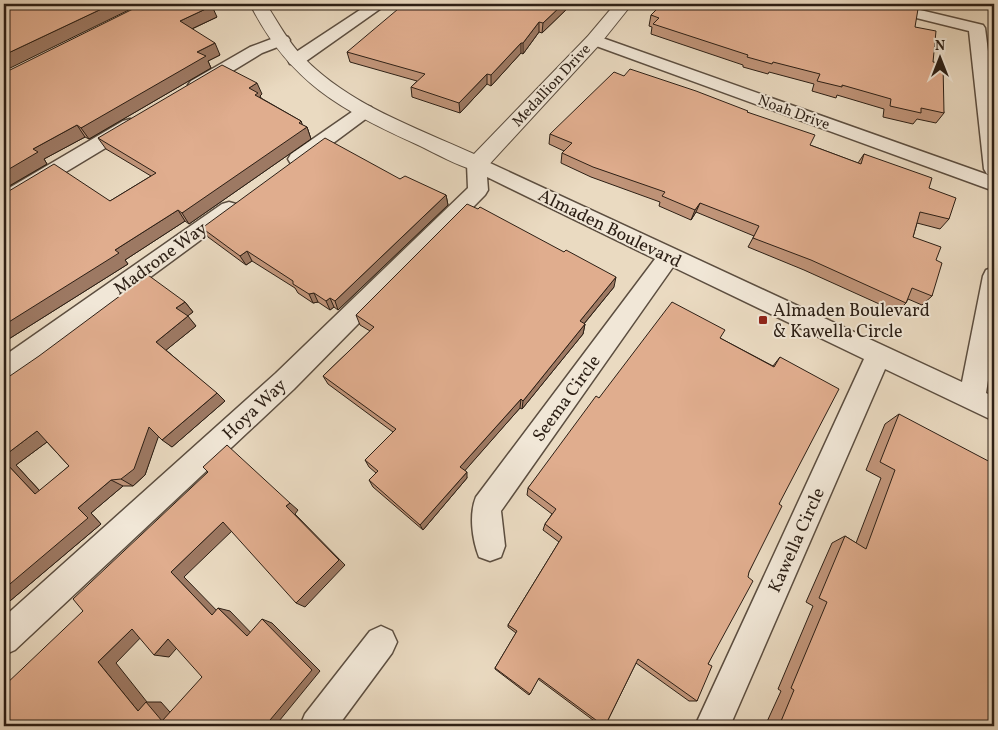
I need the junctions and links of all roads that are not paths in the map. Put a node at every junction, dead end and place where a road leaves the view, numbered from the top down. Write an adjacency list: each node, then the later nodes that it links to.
1 (258, 4): 5 (street, Almaden Boulevard)
2 (379, 4): 7 (street)
3 (624, 4): 6 (street, Medallion Drive)
4 (877, 4): 13 (street)
5 (282, 40): 7 (street, Almaden Boulevard); 8 (street)
6 (594, 40): 11 (street, Medallion Drive); 14 (street, Noah Drive)
7 (296, 60): 9 (street, Almaden Boulevard)
8 (182, 94)
9 (365, 111): 11 (street, Almaden Boulevard); 12 (street)
10 (141, 118): 16 (street)
11 (477, 164): 17 (street, Almaden Boulevard); 24 (street, Hoya Way)
12 (286, 168)
13 (994, 169)
14 (994, 184)
15 (246, 196): 20 (street, Madrone Way)
16 (4, 200)
17 (669, 256): 19 (street, Almaden Boulevard); 23 (street, Seema Circle)
18 (994, 276): 21 (street)
19 (879, 354): 21 (street, Almaden Boulevard); 27 (street, Kawella Circle)
20 (4, 370)
21 (972, 398): 22 (street, Almaden Boulevard)
22 (994, 408)
23 (490, 546)
24 (4, 639)
25 (381, 642): 26 (street)
26 (317, 726)
27 (712, 726)

